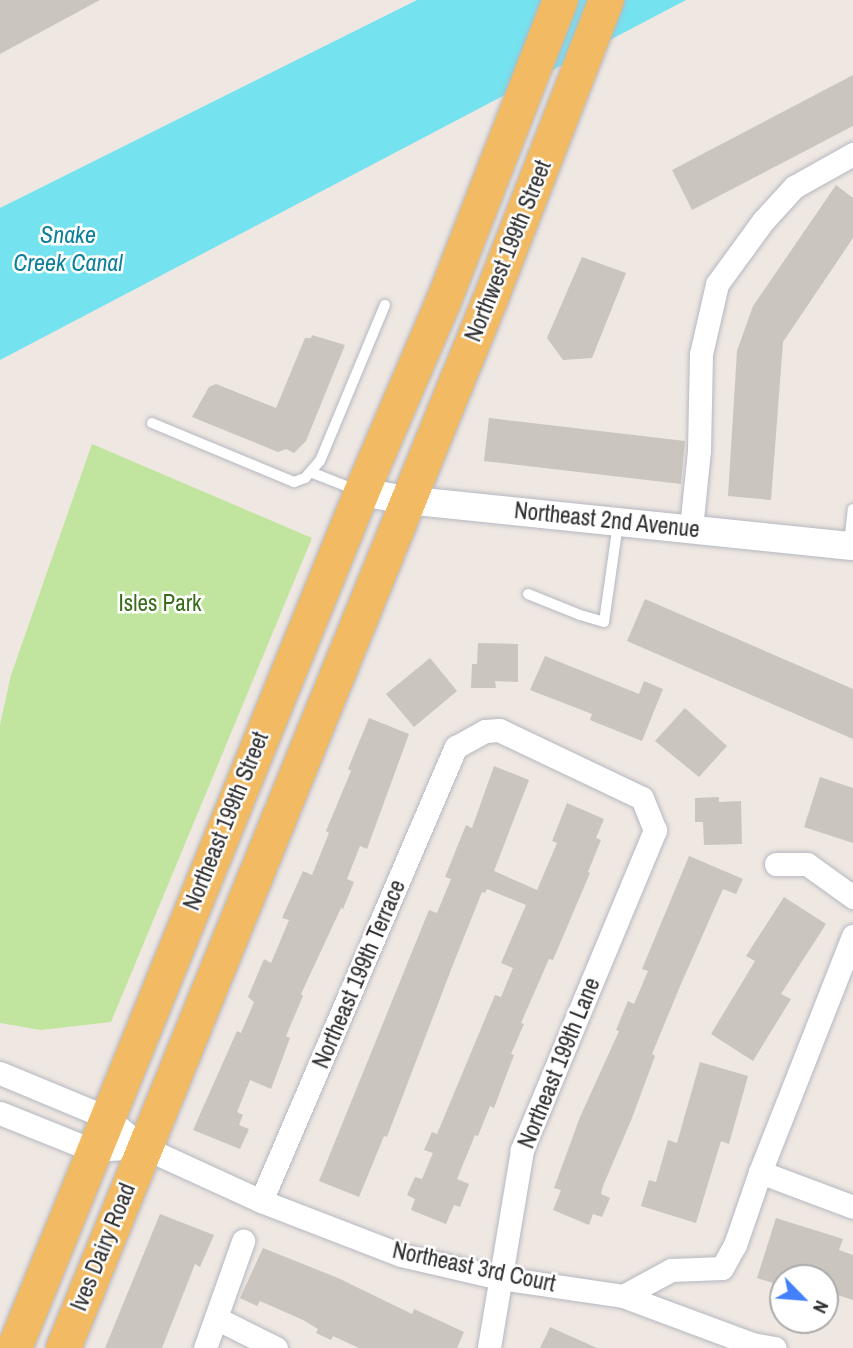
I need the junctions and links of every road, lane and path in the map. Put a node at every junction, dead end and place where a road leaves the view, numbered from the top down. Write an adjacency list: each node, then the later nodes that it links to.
1 (559, 0): 7 (main road, Northwest 199th Street)
2 (606, 0): 8 (main road, Northwest 199th Street)
3 (853, 154): 11 (street)
4 (385, 304): 6 (lane)
5 (152, 423): 6 (lane)
6 (313, 473): 7 (lane)
7 (361, 492): 8 (street, Northeast 2nd Avenue); 20 (main road, Northeast 199th Street)
8 (407, 500): 10 (street, Northeast 2nd Avenue); 21 (main road, Northeast 199th Street)
9 (853, 509): 12 (lane)
10 (618, 521): 11 (street, Northeast 2nd Avenue); 13 (lane)
11 (691, 528): 12 (street, Northeast 2nd Avenue)
12 (851, 545)
13 (528, 594)
14 (456, 747): 24 (street, Northeast 199th Terrace); 27 (street, Northeast 199th Lane)
15 (776, 864): 16 (street)
16 (853, 897)
17 (853, 936): 23 (street)
18 (0, 1073): 20 (street)
19 (0, 1112): 22 (street)
20 (106, 1117): 21 (street); 22 (main road, Northeast 199th Street)
21 (143, 1147): 22 (street); 24 (street, Northeast 3rd Court); 32 (main road, Ives Dairy Road)
22 (92, 1150): 31 (main road, Ives Dairy Road)
23 (760, 1172): 25 (street); 28 (street)
24 (261, 1201): 27 (street, Northeast 3rd Court)
25 (853, 1207)
26 (243, 1241): 29 (street)
27 (507, 1279): 28 (street, Northeast 3rd Court); 35 (street, Northeast 199th Lane); 36 (street, Northeast 199th Lane)
28 (623, 1296): 30 (street, Northeast 3rd Court)
29 (216, 1318): 33 (street); 34 (street)
30 (751, 1346): 37 (street, Northeast 3rd Court)
31 (14, 1348)
32 (63, 1348)
33 (205, 1348)
34 (276, 1348)
35 (489, 1348)
36 (501, 1348)
37 (775, 1348)

